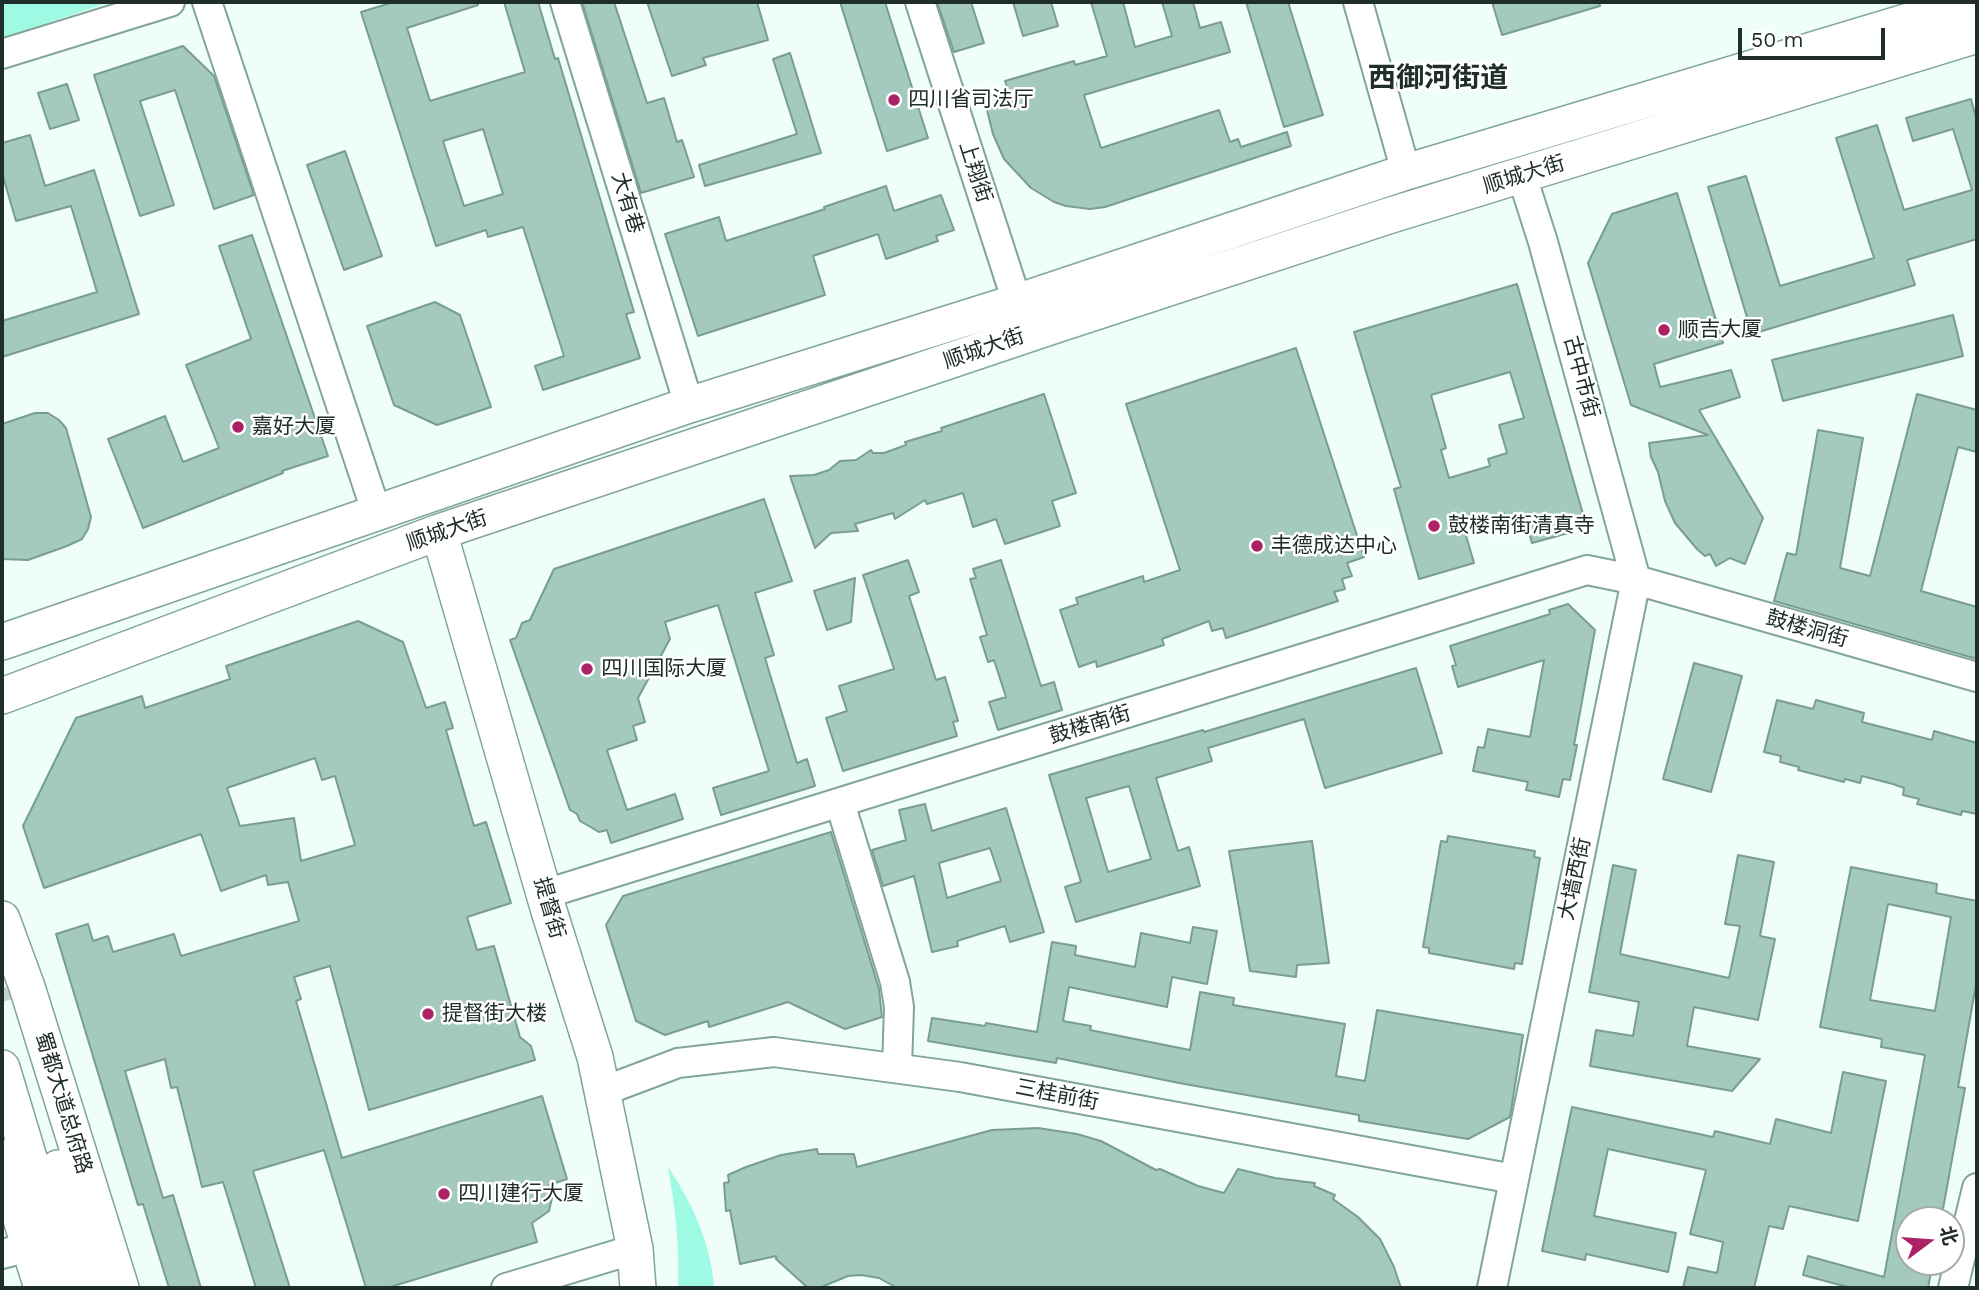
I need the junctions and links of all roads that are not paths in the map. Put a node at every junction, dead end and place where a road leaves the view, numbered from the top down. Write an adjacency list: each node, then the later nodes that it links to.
1 (170, 2): 8 (street)
2 (207, 2): 13 (street)
3 (565, 2): 12 (street, 大有巷)
4 (920, 2): 11 (street, 上翔街)
5 (1358, 2): 9 (street)
6 (1972, 2): 9 (main road, 顺城大街)
7 (1977, 36): 10 (main road, 顺城大街)
8 (2, 54)
9 (1406, 172): 11 (main road, 顺城大街)
10 (1522, 176): 14 (main road, 顺城大街); 15 (street, 古中市街)
11 (1017, 302): 12 (main road, 顺城大街)
12 (689, 405): 13 (main road, 顺城大街)
13 (376, 511): 16 (main road, 顺城大街)
14 (439, 532): 18 (main road, 顺城大街); 20 (main road, 提督街)
15 (1636, 580): 17 (street, 鼓楼洞街); 19 (street, 鼓楼南街); 27 (street, 大墙西街)
16 (2, 642)
17 (1977, 677)
18 (2, 696)
19 (840, 803): 20 (street, 鼓楼南街); 24 (street)
20 (545, 894): 25 (main road, 提督街)
21 (2, 919): 22 (main road, 蜀都大道总府路)
22 (11, 984): 33 (main road, 蜀都大道总府路); 34 (main road, 蜀都大道总府路)
23 (2, 1068): 32 (main road)
24 (897, 1068): 25 (street, 三桂前街); 27 (street, 三桂前街)
25 (601, 1092): 29 (main road, 提督街)
26 (2, 1157): 30 (main road)
27 (1514, 1179): 37 (street, 大墙西街)
28 (1977, 1188): 38 (street)
29 (635, 1249): 35 (street); 36 (main road, 提督街)
30 (15, 1251): 31 (main road)
31 (43, 1288)
32 (68, 1288)
33 (95, 1288)
34 (121, 1288)
35 (506, 1288)
36 (638, 1288)
37 (1492, 1288)
38 (1953, 1288)

